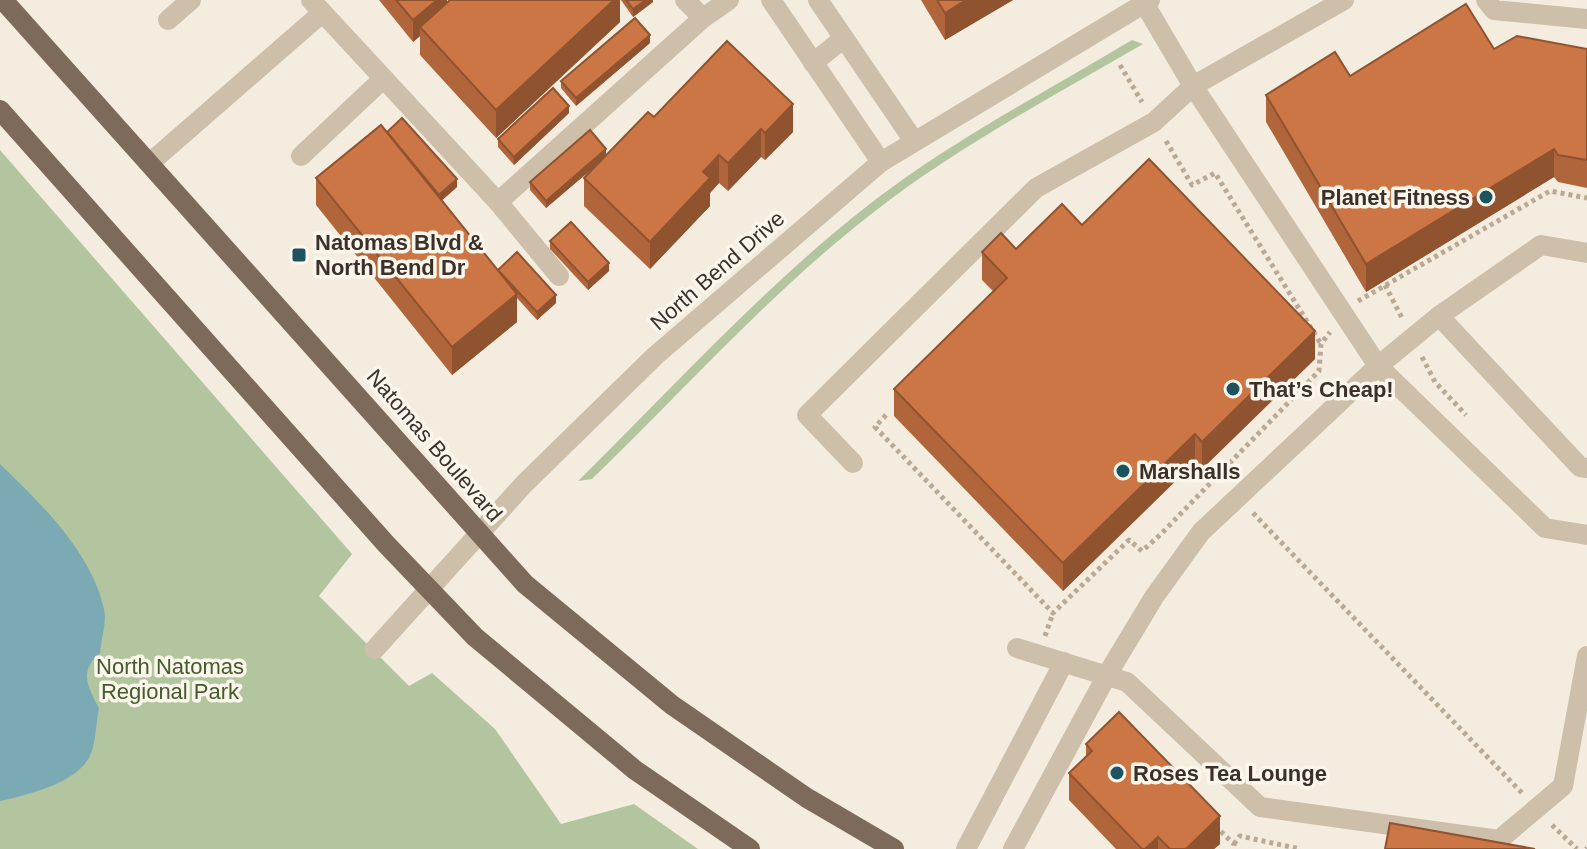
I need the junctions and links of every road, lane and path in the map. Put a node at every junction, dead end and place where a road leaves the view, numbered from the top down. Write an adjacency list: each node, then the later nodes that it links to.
1 (3, 0): 23 (main road, Natomas Boulevard)
2 (191, 0): 13 (street)
3 (685, 0): 11 (street)
4 (729, 0): 11 (street)
5 (771, 0): 15 (street)
6 (818, 0): 14 (street)
7 (1344, 0): 18 (street)
8 (1486, 0): 12 (street)
9 (1147, 2): 18 (street); 21 (street, North Bend Drive)
10 (317, 6): 17 (street); 23 (street)
11 (703, 18): 26 (street)
12 (1587, 19)
13 (168, 20)
14 (844, 38): 15 (street); 21 (street)
15 (813, 63): 24 (street)
16 (1120, 65): 20 (path)
17 (383, 79): 22 (street); 26 (street)
18 (1193, 86): 20 (street); 30 (street)
19 (0, 110): 44 (main road)
20 (1154, 122): 33 (path); 38 (street)
21 (914, 141): 24 (street, North Bend Drive)
22 (301, 156)
23 (151, 162): 42 (main road, Natomas Boulevard)
24 (881, 162): 42 (street, North Bend Drive)
25 (1587, 198): 29 (path)
26 (498, 202): 28 (street)
27 (1587, 253): 31 (street)
28 (559, 276)
29 (1385, 285): 30 (path); 32 (path)
30 (1346, 314): 33 (path); 34 (street)
31 (1439, 316): 32 (street); 39 (street)
32 (1412, 338): 34 (street); 36 (path)
33 (1321, 344): 37 (path)
34 (1378, 366): 40 (street); 43 (street)
35 (886, 415): 45 (path)
36 (1467, 416)
37 (1246, 447): 40 (path); 45 (path)
38 (853, 463)
39 (1587, 468)
40 (1267, 470): 51 (street)
41 (1245, 504): 52 (path)
42 (480, 533): 44 (street, North Bend Drive); 56 (main road, Natomas Boulevard)
43 (1587, 535)
44 (430, 590): 47 (street, North Bend Drive); 55 (main road)
45 (1053, 613): 48 (path)
46 (1017, 648): 48 (street)
47 (375, 649)
48 (1038, 654): 50 (street)
49 (1587, 656): 52 (street)
50 (1064, 662): 51 (street); 57 (street)
51 (1107, 675): 52 (street); 58 (street)
52 (1536, 809): 60 (path)
53 (1213, 823): 54 (path)
54 (1233, 846): 59 (path)
55 (750, 849)
56 (894, 849)
57 (966, 849)
58 (1013, 849)
59 (1300, 849)
60 (1577, 849)

